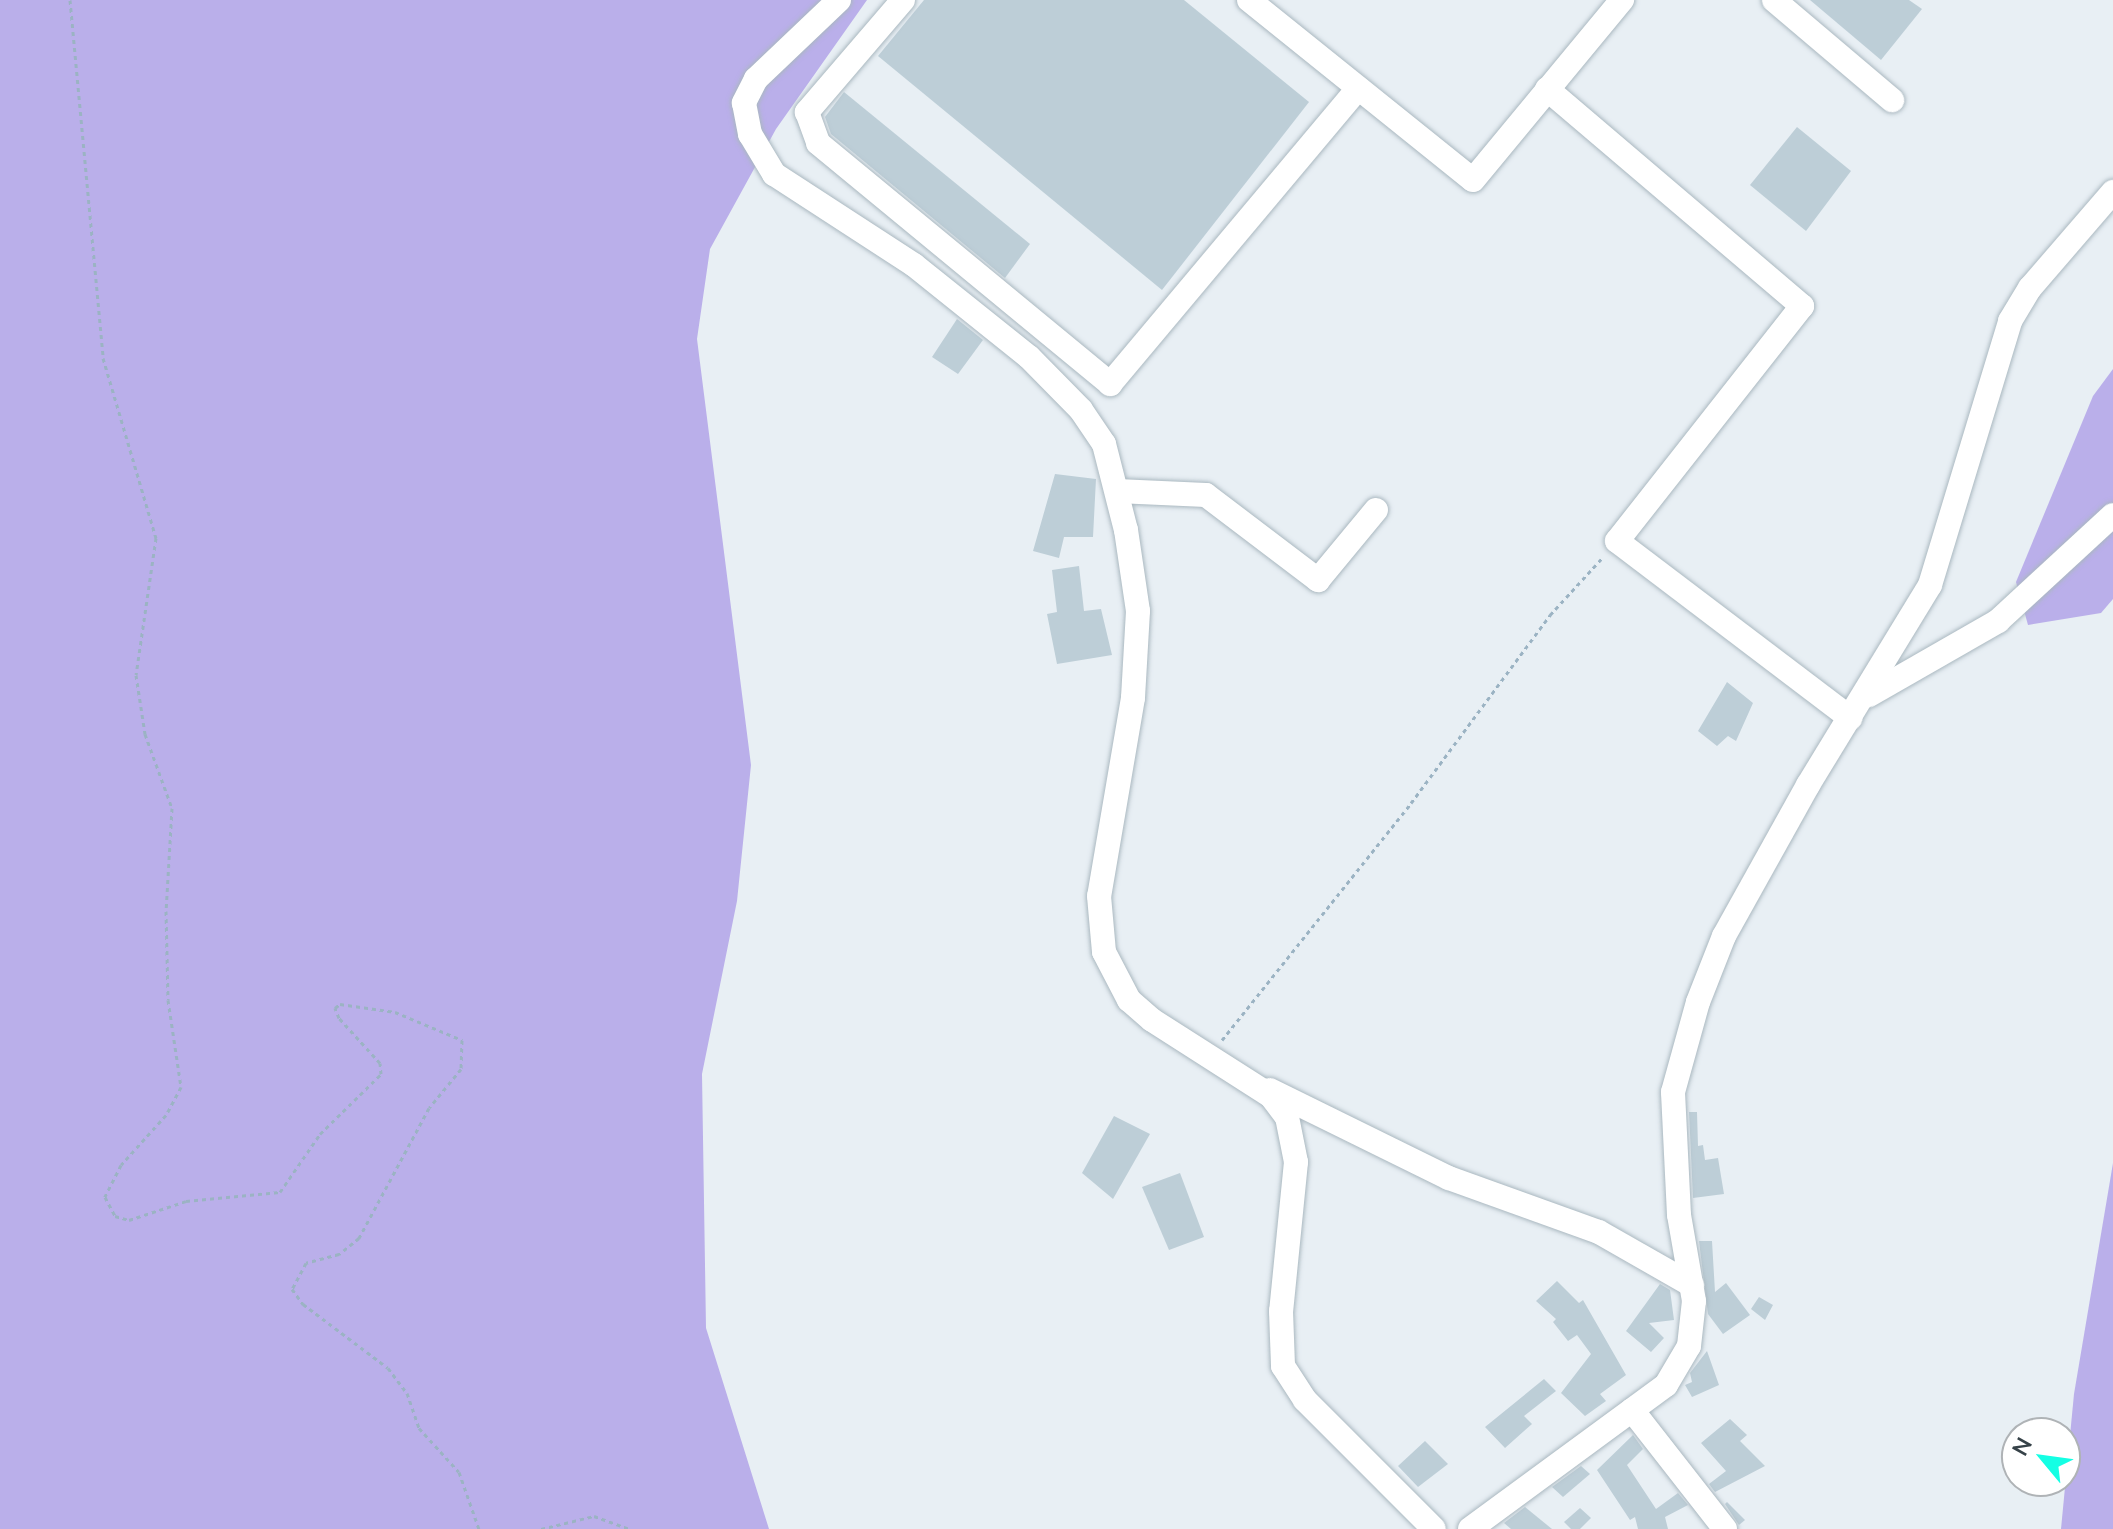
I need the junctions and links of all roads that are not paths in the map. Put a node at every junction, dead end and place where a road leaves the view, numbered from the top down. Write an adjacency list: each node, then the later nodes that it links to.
1 (839, 0): 10 (street)
2 (903, 0): 6 (street)
3 (1249, 0): 6 (street)
4 (1622, 0): 7 (street)
5 (1774, 0): 8 (street)
6 (1358, 88): 7 (street)
7 (1547, 89): 13 (street)
8 (1892, 100)
9 (2113, 192): 13 (street)
10 (1117, 491): 11 (street); 14 (street)
11 (1376, 510)
12 (2113, 515): 13 (street)
13 (1857, 709): 15 (street)
14 (1241, 1076): 15 (street); 17 (street)
15 (1692, 1285): 16 (street)
16 (1632, 1410): 18 (street); 19 (street)
17 (1434, 1529)
18 (1470, 1529)
19 (1725, 1529)

